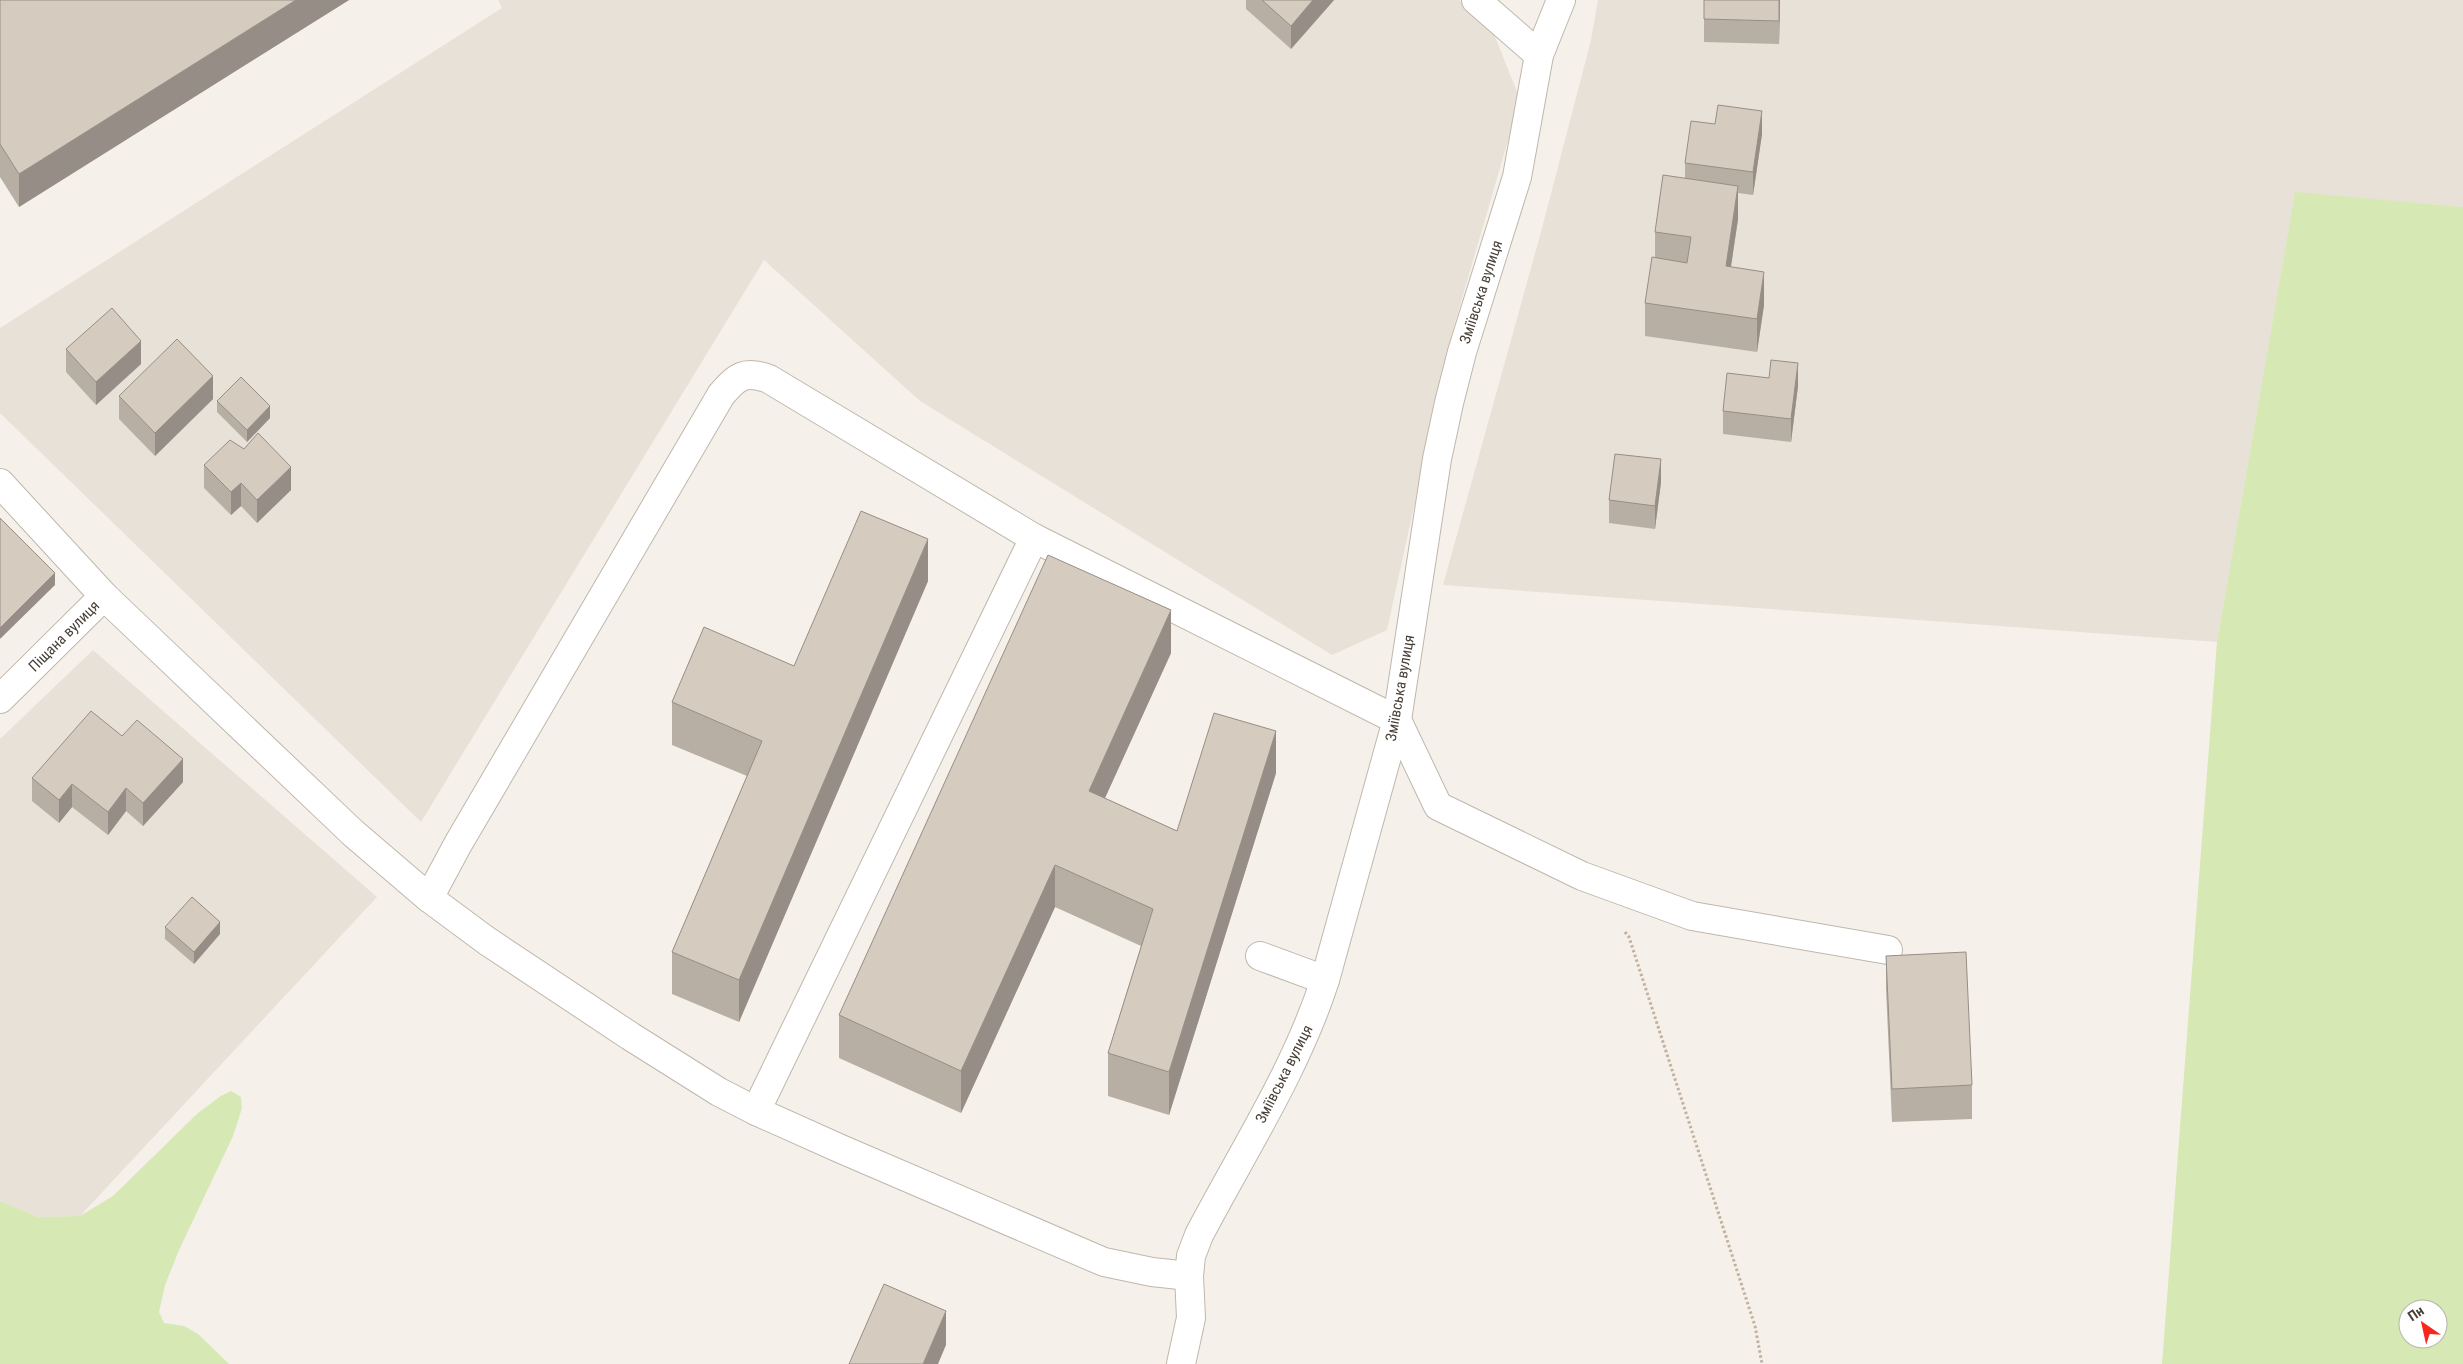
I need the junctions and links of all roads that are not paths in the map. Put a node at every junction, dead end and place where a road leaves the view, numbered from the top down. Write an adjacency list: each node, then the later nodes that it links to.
1 (1476, 0): 3 (street)
2 (1560, 0): 3 (street, Зміївська вулиця)
3 (1539, 55): 8 (street, Зміївська вулиця)
4 (0, 483): 6 (street, Піщана вулиця)
5 (1034, 538): 8 (street); 9 (street); 13 (street)
6 (104, 596): 7 (street, Піщана вулиця); 9 (street)
7 (3, 690)
8 (1397, 720): 10 (street); 12 (street, Зміївська вулиця)
9 (429, 898): 13 (street)
10 (1888, 950)
11 (1260, 956): 12 (street)
12 (1325, 980): 14 (street, Зміївська вулиця)
13 (756, 1111): 14 (street)
14 (1189, 1276): 15 (street, Зміївська вулиця)
15 (1183, 1359)

